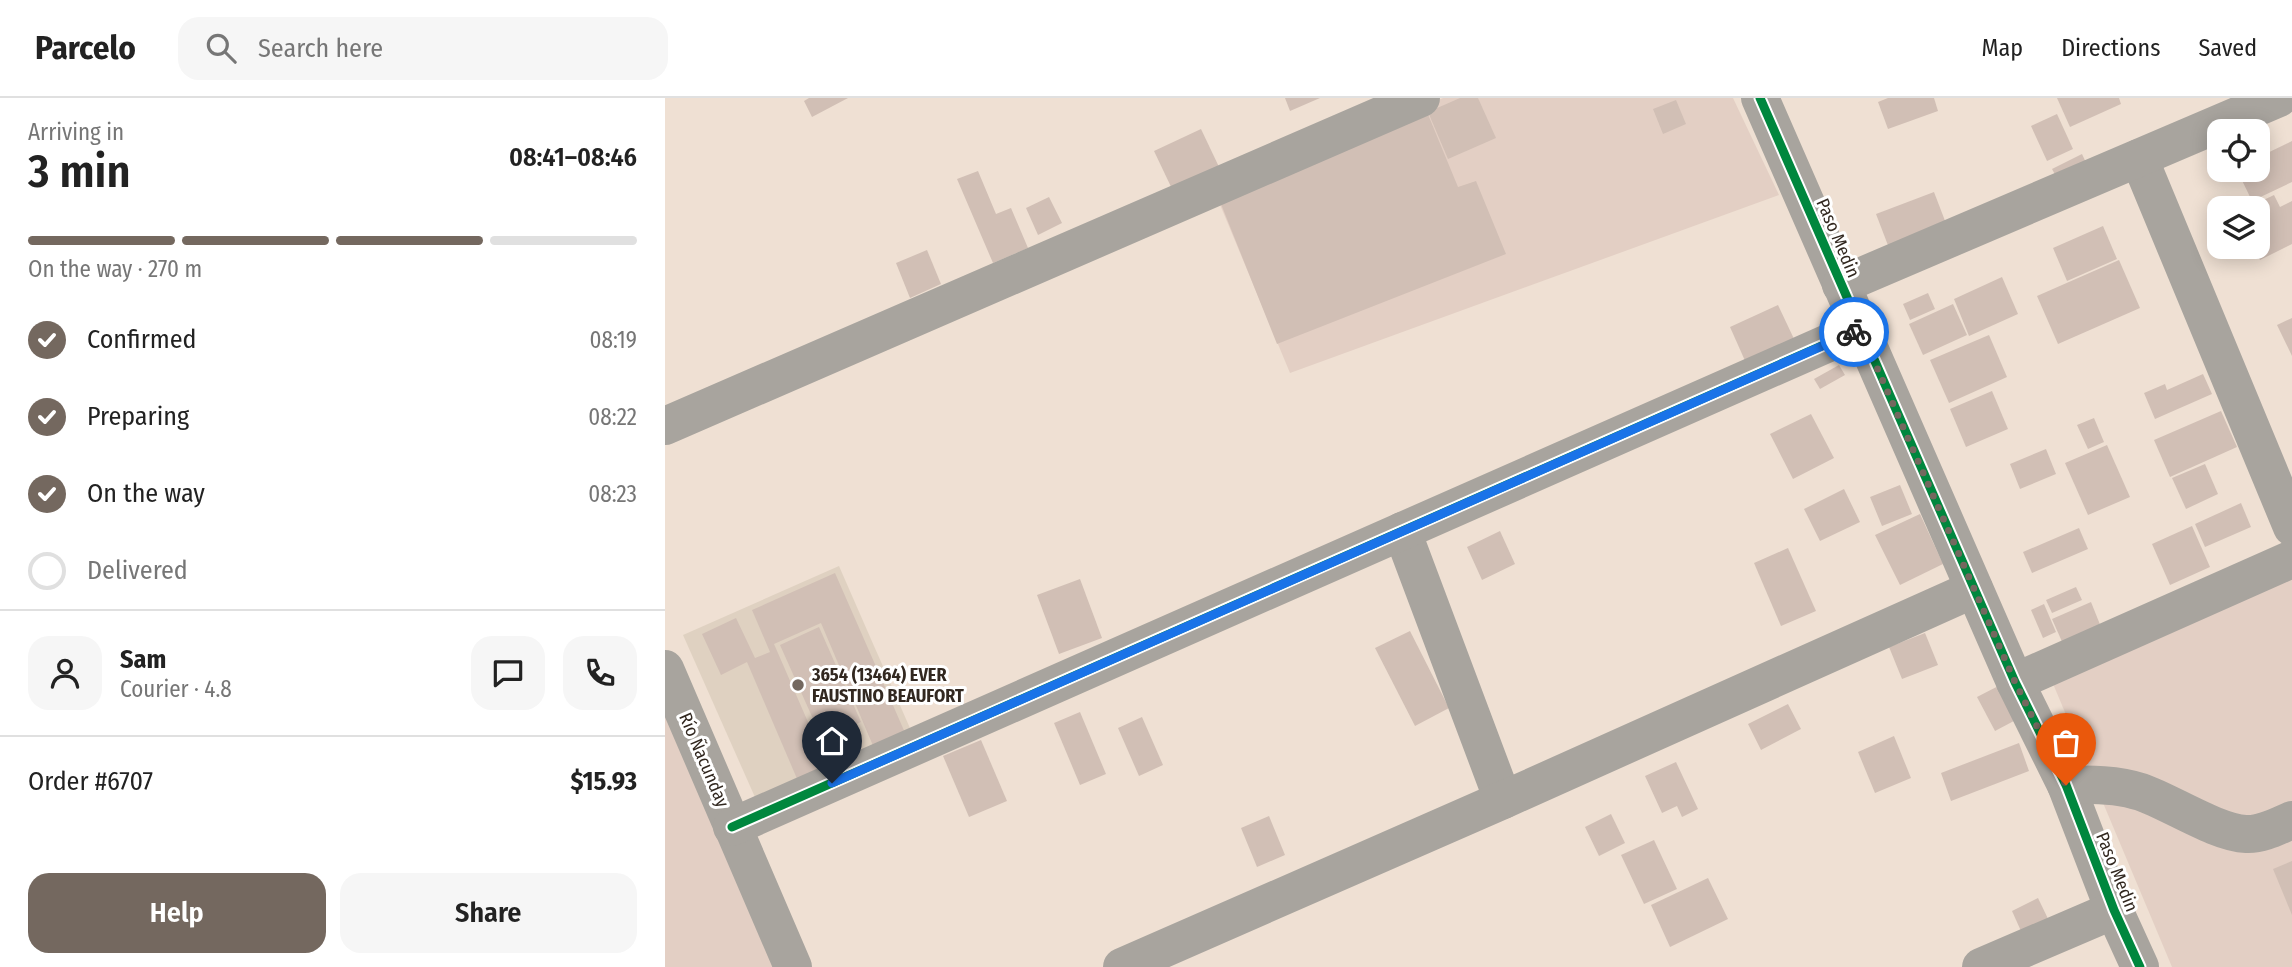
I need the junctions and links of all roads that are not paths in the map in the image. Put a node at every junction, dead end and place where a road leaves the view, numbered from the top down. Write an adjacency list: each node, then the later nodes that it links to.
1 (1421, 98): 7 (street)
2 (1761, 98): 5 (street, Paso Medin)
3 (2279, 98): 4 (street)
4 (2139, 158): 5 (street); 8 (street)
5 (1841, 285): 6 (street, Paso Medin)
6 (1860, 329): 9 (street); 11 (street, Paso Medin)
7 (665, 426)
8 (2292, 527)
9 (1402, 531): 15 (street); 17 (street)
10 (2292, 559): 13 (street)
11 (1974, 589): 13 (street, Paso Medin); 15 (street)
12 (665, 668): 17 (street, Río Ñacunday)
13 (2015, 682): 14 (street, Paso Medin)
14 (2066, 785): 16 (street); 18 (street, Paso Medin)
15 (1503, 800): 20 (street)
16 (2292, 820)
17 (732, 827): 19 (street, Río Ñacunday)
18 (2114, 910): 21 (street); 22 (street, Paso Medin)
19 (793, 967)
20 (1122, 967)
21 (1981, 967)
22 (2140, 967)

